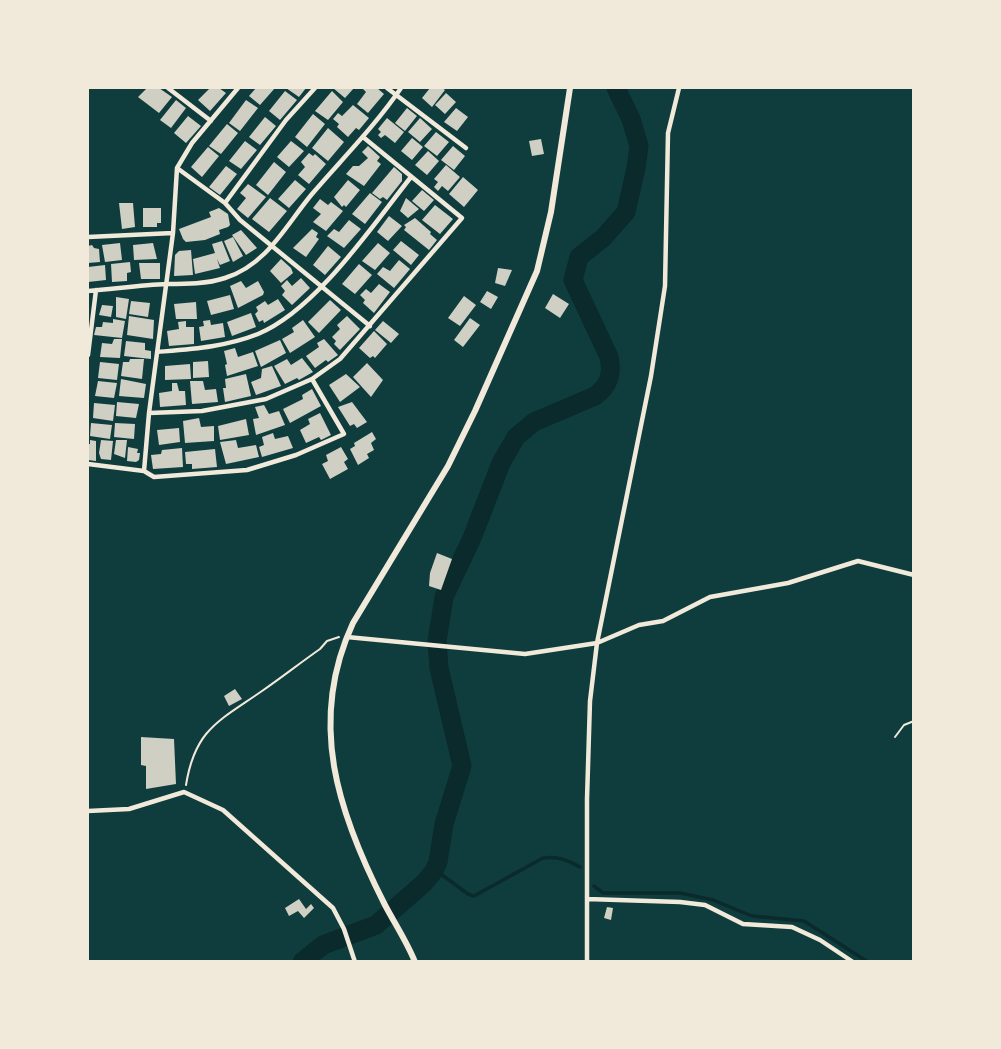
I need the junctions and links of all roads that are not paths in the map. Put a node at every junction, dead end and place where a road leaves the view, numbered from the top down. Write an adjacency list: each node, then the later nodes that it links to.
1 (168, 88): 9 (street)
2 (238, 88): 9 (street)
3 (315, 88): 14 (street)
4 (387, 88): 8 (street)
5 (401, 88): 8 (street)
6 (570, 88): 30 (main road)
7 (679, 88): 31 (street)
8 (396, 95): 10 (street); 11 (street)
9 (211, 121): 12 (street)
10 (363, 137): 13 (street); 17 (street)
11 (466, 148)
12 (177, 168): 14 (street); 15 (street)
13 (411, 177): 19 (street); 22 (street)
14 (225, 203): 17 (street)
15 (173, 233): 16 (street); 18 (street)
16 (88, 237)
17 (272, 246): 18 (street); 19 (street)
18 (167, 284): 20 (street); 23 (street)
19 (322, 287): 22 (street); 23 (street)
20 (96, 290): 21 (street); 24 (street)
21 (88, 291)
22 (370, 326): 25 (street)
23 (157, 352): 26 (street)
24 (88, 355)
25 (312, 379): 26 (street); 28 (street)
26 (149, 413): 28 (street)
27 (88, 464): 28 (street)
28 (144, 471)
29 (914, 575): 31 (street)
30 (347, 637): 31 (street); 35 (main road)
31 (597, 643): 33 (street)
32 (88, 811): 34 (street)
33 (587, 899): 36 (street); 37 (street)
34 (355, 961)
35 (415, 961)
36 (587, 961)
37 (853, 961)

